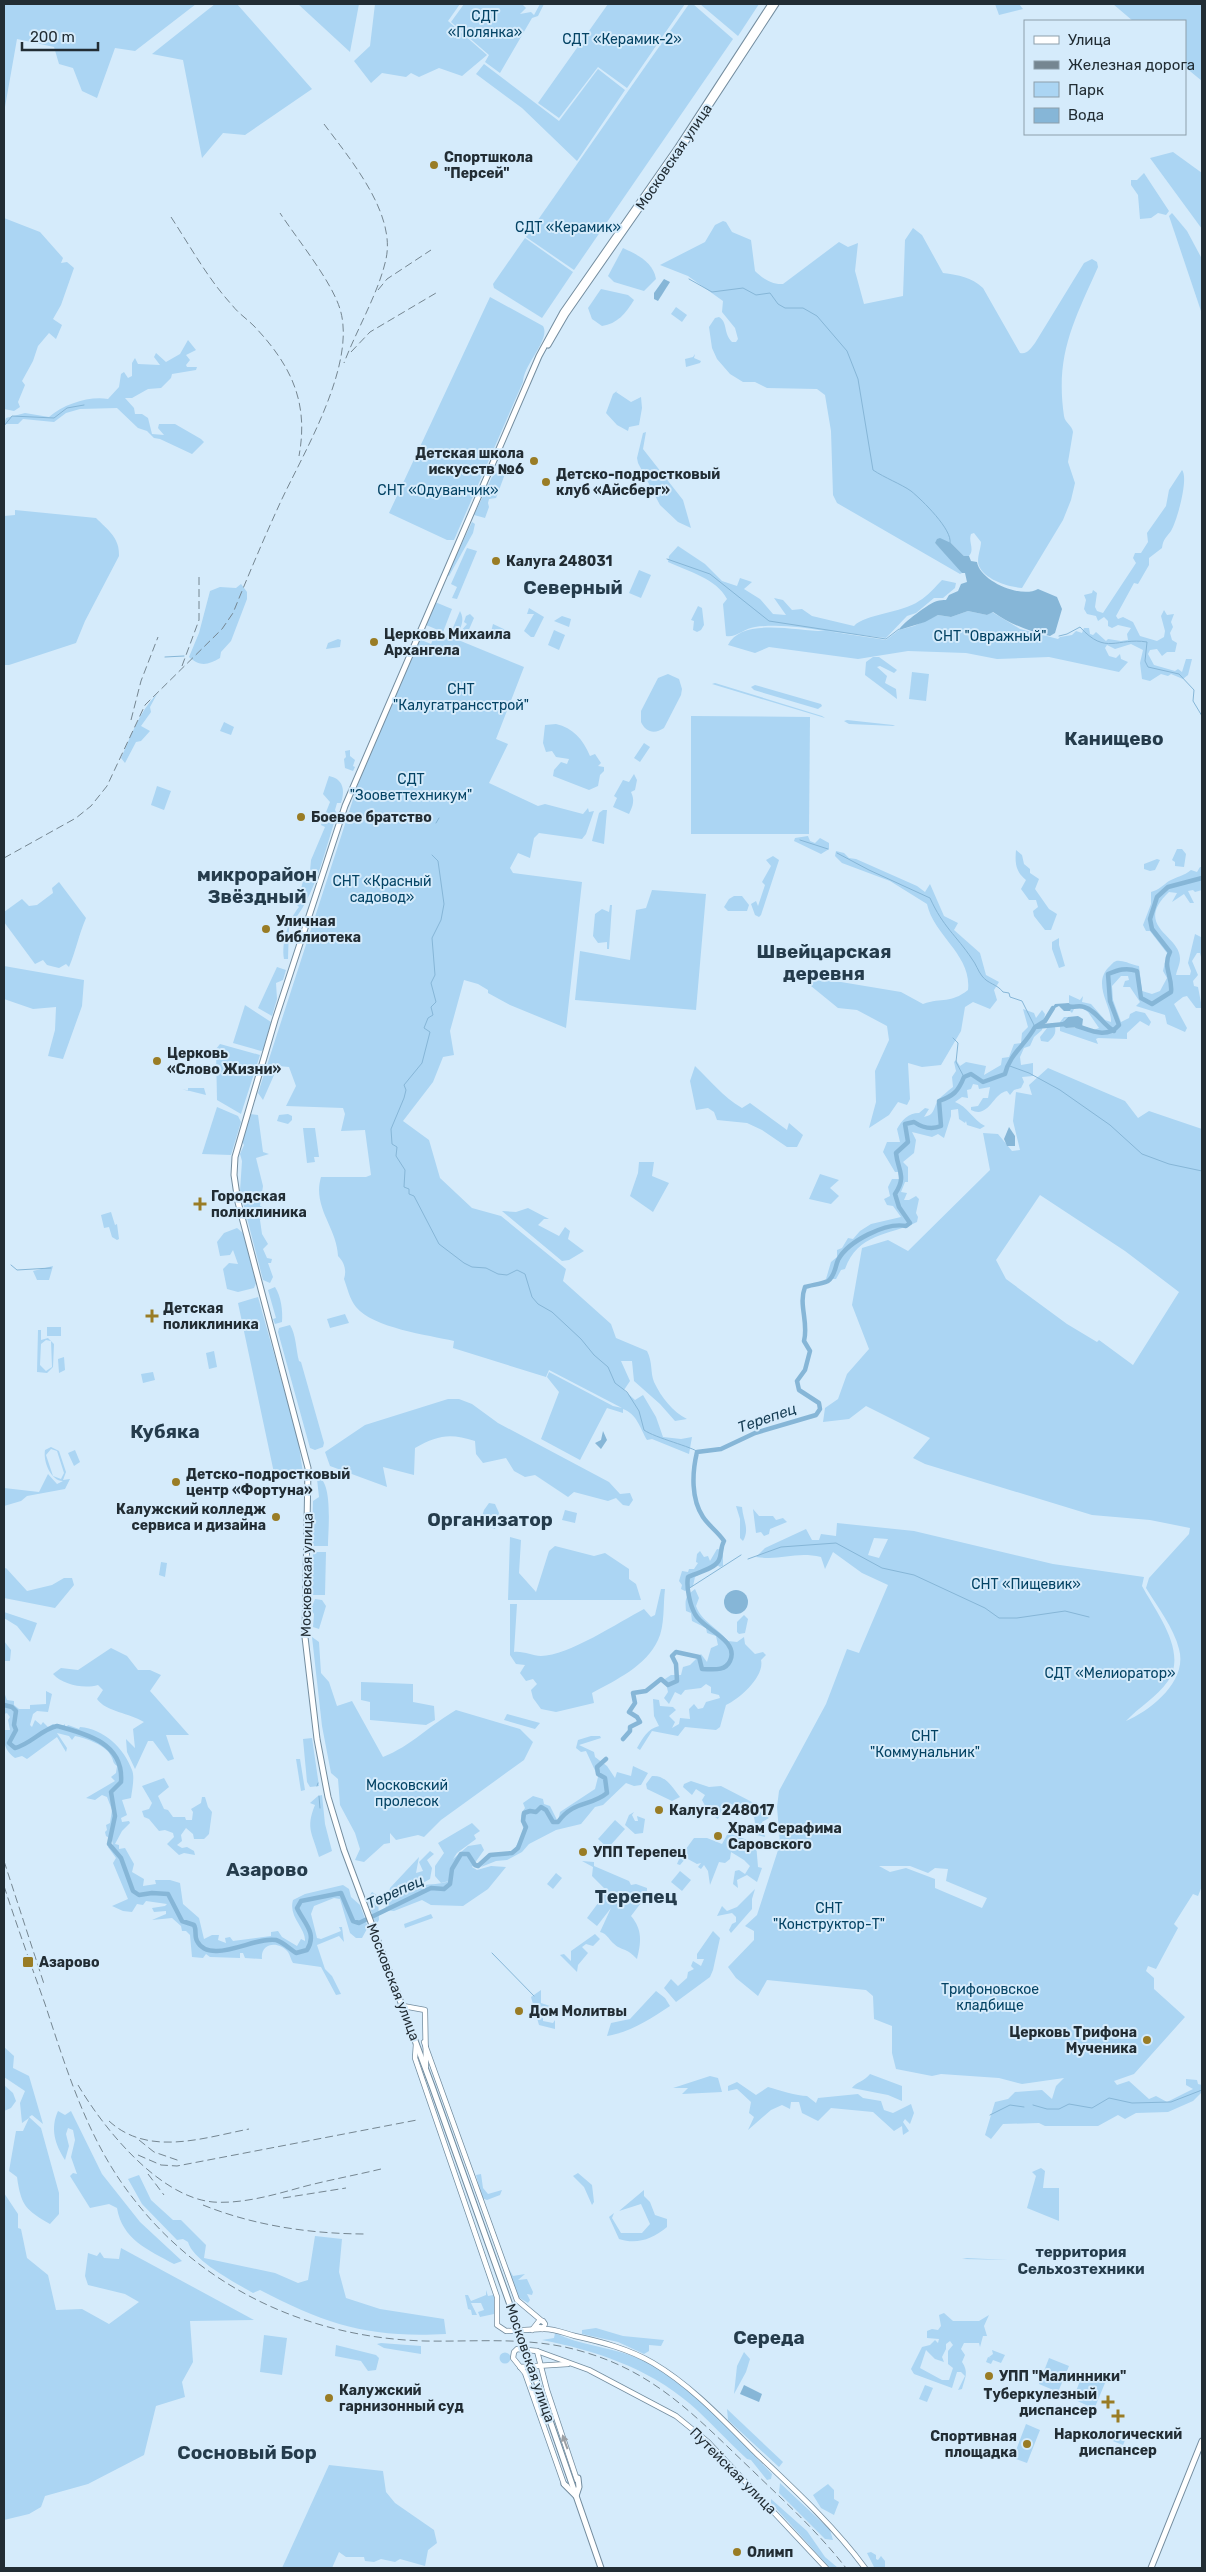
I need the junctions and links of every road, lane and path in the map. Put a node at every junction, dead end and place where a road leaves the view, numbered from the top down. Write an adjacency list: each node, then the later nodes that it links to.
1 (771, 4): 3 (main road, Московская улица)
2 (776, 4): 3 (main road, Московская улица)
3 (538, 360): 4 (main road, Московская улица)
4 (403, 2006): 5 (main road, Московская улица); 6 (main road)
5 (416, 2042): 6 (main road, Московская улица); 7 (main road)
6 (426, 2059): 7 (main road); 8 (main road); 19 (main road, Московская улица, bridge)
7 (415, 2060): 10 (main road)
8 (530, 2313): 9 (main road); 10 (main road)
9 (543, 2321): 10 (main road); 11 (main road)
10 (539, 2327): 11 (main road)
11 (557, 2330): 23 (main road)
12 (537, 2351): 13 (main road, Путейская улица); 14 (main road); 15 (main road, Путейская улица)
13 (573, 2364): 14 (main road, Путейская улица); 22 (main road, Путейская улица)
14 (540, 2366): 15 (main road, Путейская улица); 17 (main road, one-way to 14)
15 (520, 2367): 18 (main road)
16 (1202, 2441): 24 (main road)
17 (578, 2478): 19 (main road); 20 (main road)
18 (564, 2484): 19 (main road); 20 (main road)
19 (573, 2487): 20 (main road, Московская улица)
20 (576, 2496): 21 (main road, Московская улица)
21 (601, 2568)
22 (826, 2568)
23 (865, 2568)
24 (1151, 2568)

